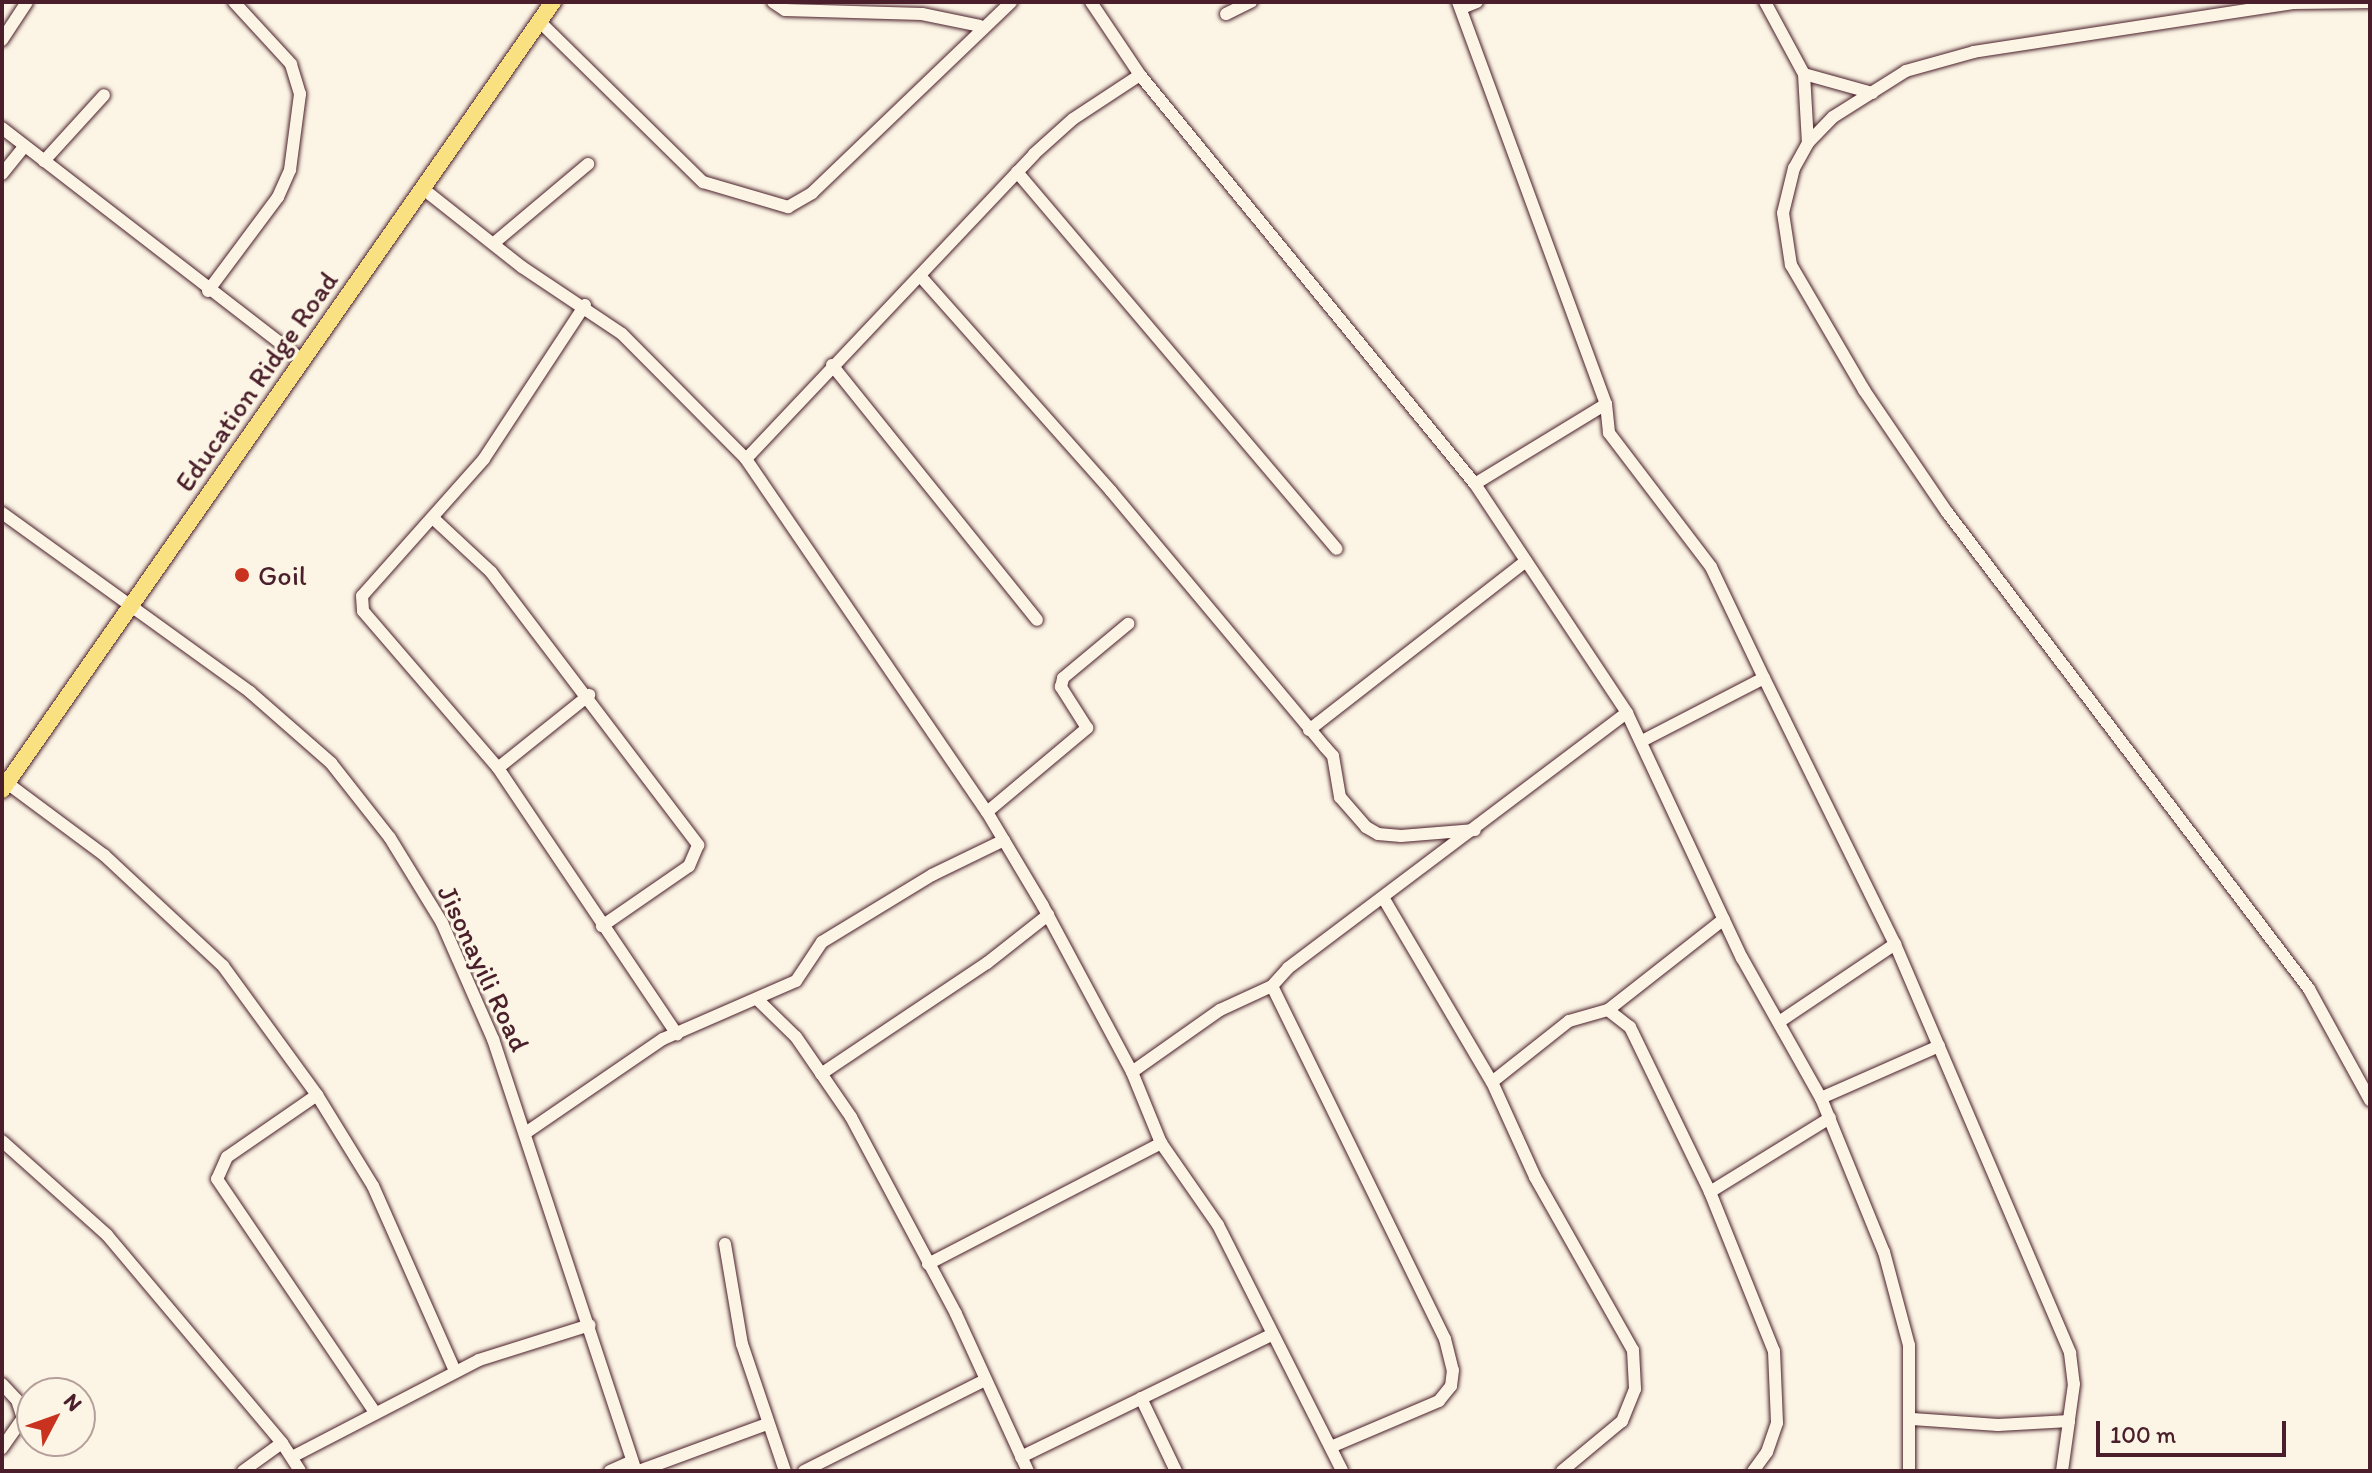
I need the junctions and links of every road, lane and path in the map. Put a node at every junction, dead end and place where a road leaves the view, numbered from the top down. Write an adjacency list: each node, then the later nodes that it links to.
1 (27, 2): 17 (street)
2 (234, 2): 32 (street)
3 (553, 2): 14 (main road, Education Ridge Road)
4 (773, 2): 16 (street)
5 (1011, 2): 16 (street)
6 (1091, 2): 19 (street)
7 (1251, 2): 13 (street)
8 (1477, 2): 12 (street)
9 (1765, 2): 15 (street)
10 (1776, 2): 15 (street)
11 (2370, 2): 20 (street)
12 (1460, 5): 36 (street)
13 (1226, 14)
14 (539, 21): 16 (street); 29 (main road, Education Ridge Road)
15 (1779, 23): 18 (street)
16 (980, 26)
17 (2, 40)
18 (1804, 74): 20 (street); 23 (street)
19 (1140, 75): 27 (street); 38 (street)
20 (1872, 93): 23 (street)
21 (104, 95): 25 (street)
22 (2, 128): 24 (street)
23 (1808, 143): 72 (street)
24 (25, 146): 25 (street); 28 (street)
25 (44, 161): 32 (street)
26 (588, 164): 30 (street)
27 (1017, 172): 31 (street); 41 (street)
28 (2, 174)
29 (422, 188): 30 (street); 34 (main road, Education Ridge Road)
30 (494, 243): 33 (street)
31 (922, 278): 35 (street); 49 (street)
32 (208, 291): 34 (street)
33 (585, 305): 37 (street); 40 (street)
34 (302, 360): 43 (main road, Education Ridge Road)
35 (832, 365): 37 (street); 44 (street)
36 (1606, 404): 38 (street); 46 (street)
37 (746, 459): 53 (street)
38 (1475, 484): 42 (street)
39 (2, 513): 43 (street, Jisonayili Road)
40 (434, 519): 47 (street); 51 (street)
41 (1337, 549)
42 (1526, 561): 48 (street); 49 (street)
43 (133, 607): 52 (main road, Education Ridge Road); 74 (street, Jisonayili Road)
44 (1037, 620)
45 (1128, 624): 53 (street)
46 (1764, 678): 50 (street); 60 (street)
47 (589, 695): 51 (street); 59 (street)
48 (1627, 713): 50 (street); 54 (street)
49 (1309, 730): 54 (street)
50 (1642, 741): 58 (street)
51 (498, 768): 59 (street)
52 (5, 787): 70 (street)
53 (987, 812): 55 (street)
54 (1475, 830): 56 (street)
55 (1004, 840): 57 (street); 62 (street)
56 (1384, 899): 61 (street); 69 (street)
57 (1048, 915): 67 (street); 68 (street)
58 (1724, 919): 63 (street); 64 (street)
59 (602, 926): 65 (street)
60 (1895, 944): 64 (street); 66 (street)
61 (1272, 986): 67 (street); 91 (street)
62 (757, 999): 65 (street); 68 (street)
63 (1608, 1010): 69 (street); 77 (street)
64 (1779, 1022): 71 (street)
65 (677, 1034): 74 (street)
66 (1939, 1046): 71 (street); 88 (street)
67 (1132, 1072): 76 (street)
68 (821, 1074): 79 (street)
69 (1492, 1082): 104 (street)
70 (317, 1095): 82 (street); 86 (street)
71 (1821, 1098): 73 (street)
72 (2370, 1100)
73 (1830, 1118): 77 (street); 87 (street)
74 (527, 1132): 80 (street, Jisonayili Road)
75 (2, 1142): 90 (street)
76 (1161, 1143): 79 (street); 81 (street)
77 (1710, 1192): 105 (street)
78 (725, 1244): 89 (street)
79 (928, 1264): 83 (street)
80 (590, 1325): 82 (street); 95 (street, Jisonayili Road)
81 (1273, 1334): 85 (street); 91 (street)
82 (455, 1371): 86 (street)
83 (985, 1380): 94 (street); 100 (street)
84 (2, 1384): 92 (street)
85 (1141, 1398): 94 (street); 102 (street)
86 (374, 1411): 93 (street)
87 (1912, 1419): 88 (street); 106 (street)
88 (2069, 1421): 107 (street)
89 (767, 1424): 95 (street); 99 (street)
90 (282, 1443): 93 (street); 96 (street)
91 (1333, 1446): 103 (street)
92 (2, 1448)
93 (292, 1457): 97 (street)
94 (1021, 1457): 101 (street)
95 (636, 1468): 98 (street)
96 (243, 1471)
97 (300, 1471)
98 (610, 1471)
99 (785, 1471)
100 (804, 1471)
101 (1028, 1471)
102 (1176, 1471)
103 (1342, 1471)
104 (1562, 1471)
105 (1753, 1471)
106 (1909, 1471)
107 (2062, 1471)

